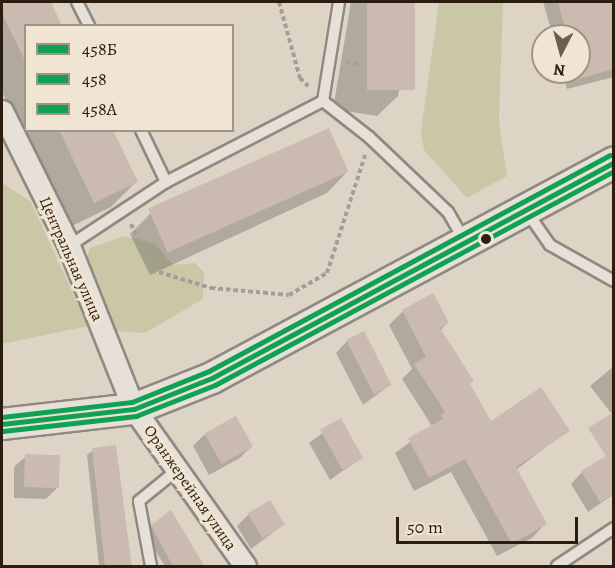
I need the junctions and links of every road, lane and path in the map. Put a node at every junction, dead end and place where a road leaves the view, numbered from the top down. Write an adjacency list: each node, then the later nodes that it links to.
1 (77, 2): 4 (lane)
2 (279, 2): 5 (path)
3 (339, 2): 6 (lane)
4 (88, 24)
5 (313, 91)
6 (323, 101): 9 (lane); 11 (lane)
7 (2, 111): 15 (street, Центральная улица)
8 (142, 132): 11 (lane)
9 (369, 137): 13 (path); 14 (lane)
10 (614, 162): 12 (main road)
11 (166, 182): 13 (lane)
12 (525, 207): 14 (main road); 16 (lane)
13 (124, 210): 15 (lane)
14 (464, 240): 17 (main road)
15 (69, 246): 17 (street, Центральная улица)
16 (614, 281)
17 (134, 409): 18 (main road); 19 (street, Оранжерейная улица)
18 (2, 424)
19 (177, 470): 21 (lane); 22 (street, Оранжерейная улица)
20 (614, 528): 23 (lane)
21 (151, 567)
22 (245, 567)
23 (557, 567)

